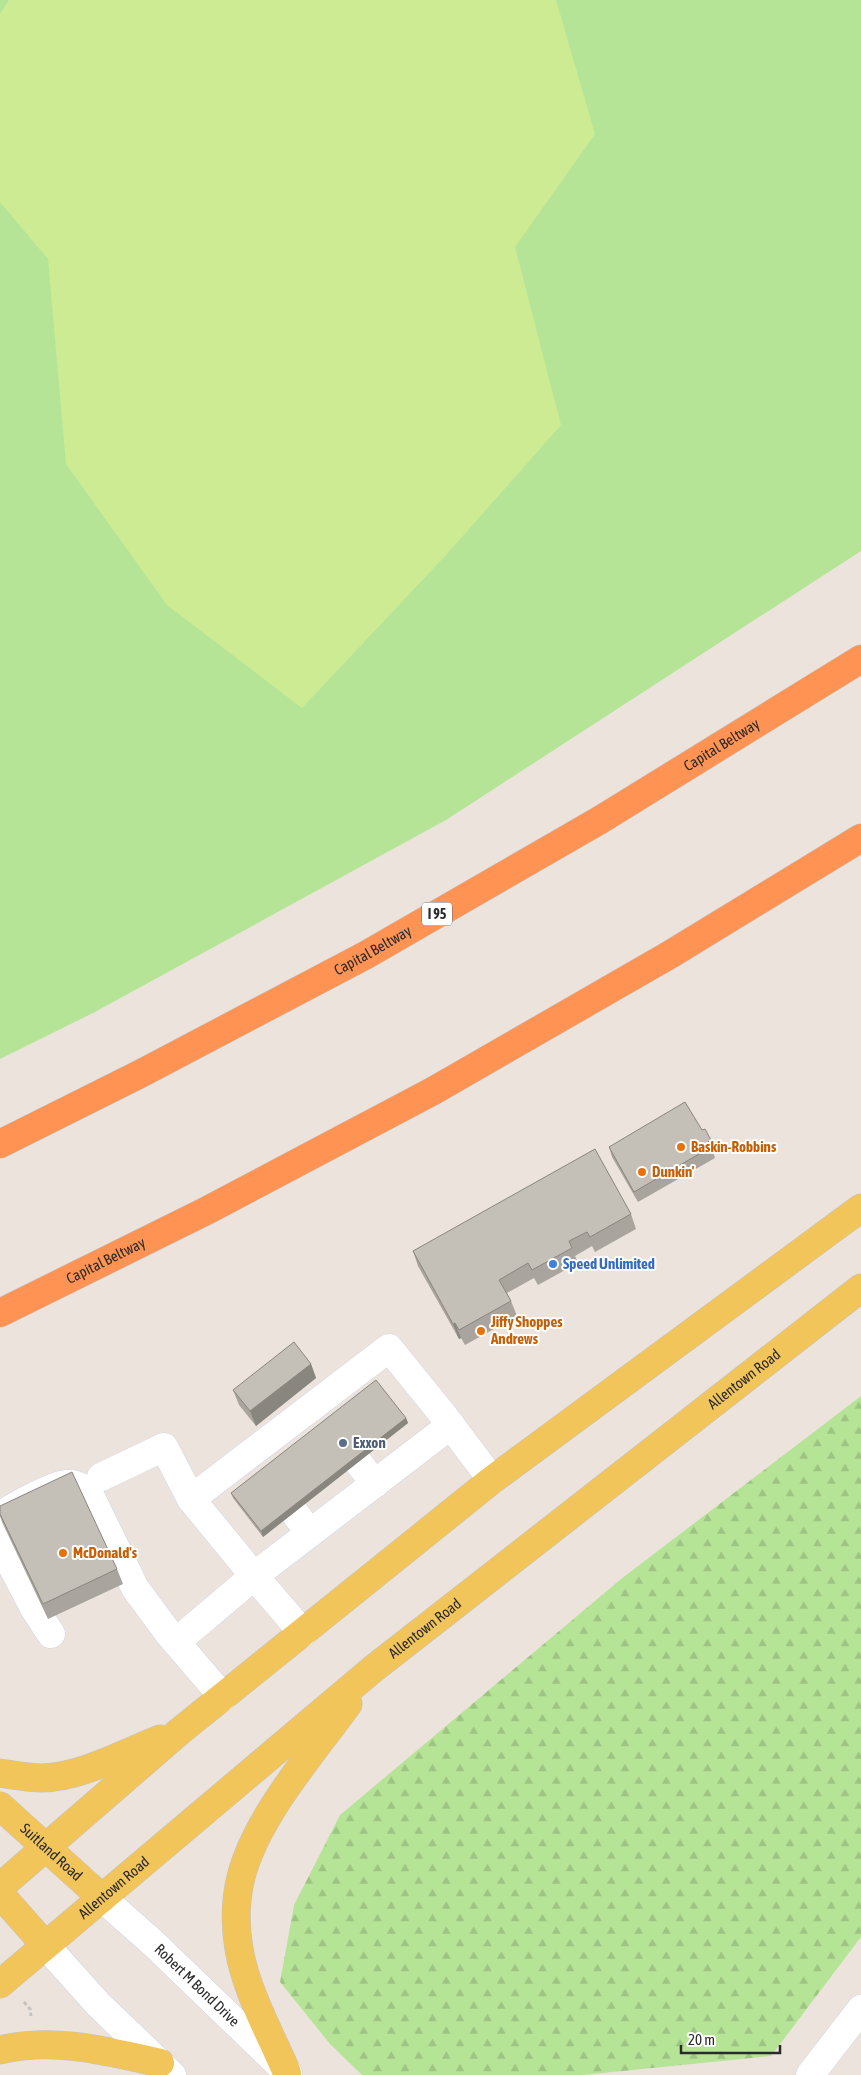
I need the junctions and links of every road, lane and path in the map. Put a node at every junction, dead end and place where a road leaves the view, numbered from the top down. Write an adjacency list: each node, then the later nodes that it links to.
1 (861, 659): 3 (highway, Capital Beltway / I 95)
2 (861, 838): 6 (highway, Capital Beltway)
3 (0, 1144)
4 (861, 1208): 10 (main road)
5 (861, 1288): 21 (main road, Allentown Road)
6 (0, 1313)
7 (451, 1425): 10 (street); 11 (street); 12 (street)
8 (358, 1462): 11 (street)
9 (101, 1477): 12 (street)
10 (492, 1480): 18 (main road)
11 (375, 1484): 15 (street)
12 (191, 1500): 17 (street)
13 (294, 1512): 15 (street)
14 (0, 1517): 20 (street)
15 (310, 1533): 17 (street)
16 (0, 1543): 19 (street)
17 (254, 1576): 18 (street); 20 (street)
18 (303, 1632): 22 (main road)
19 (51, 1634)
20 (172, 1638): 22 (street)
21 (374, 1668): 29 (main road, Allentown Road); 37 (main road)
22 (223, 1697): 23 (main road)
23 (180, 1731): 24 (main road); 26 (main road)
24 (0, 1773)
25 (0, 1806): 26 (main road, Suitland Road)
26 (46, 1848): 27 (main road); 29 (main road, Suitland Road)
27 (0, 1887)
28 (0, 1894): 30 (main road)
29 (102, 1898): 30 (main road, Allentown Road); 37 (street, Robert M Bond Drive)
30 (46, 1945): 31 (main road, Allentown Road); 36 (street)
31 (0, 1984)
32 (22, 2000): 34 (path)
33 (861, 2009): 38 (street)
34 (32, 2022)
35 (0, 2050): 36 (main road)
36 (166, 2069)
37 (288, 2074)
38 (810, 2075)

